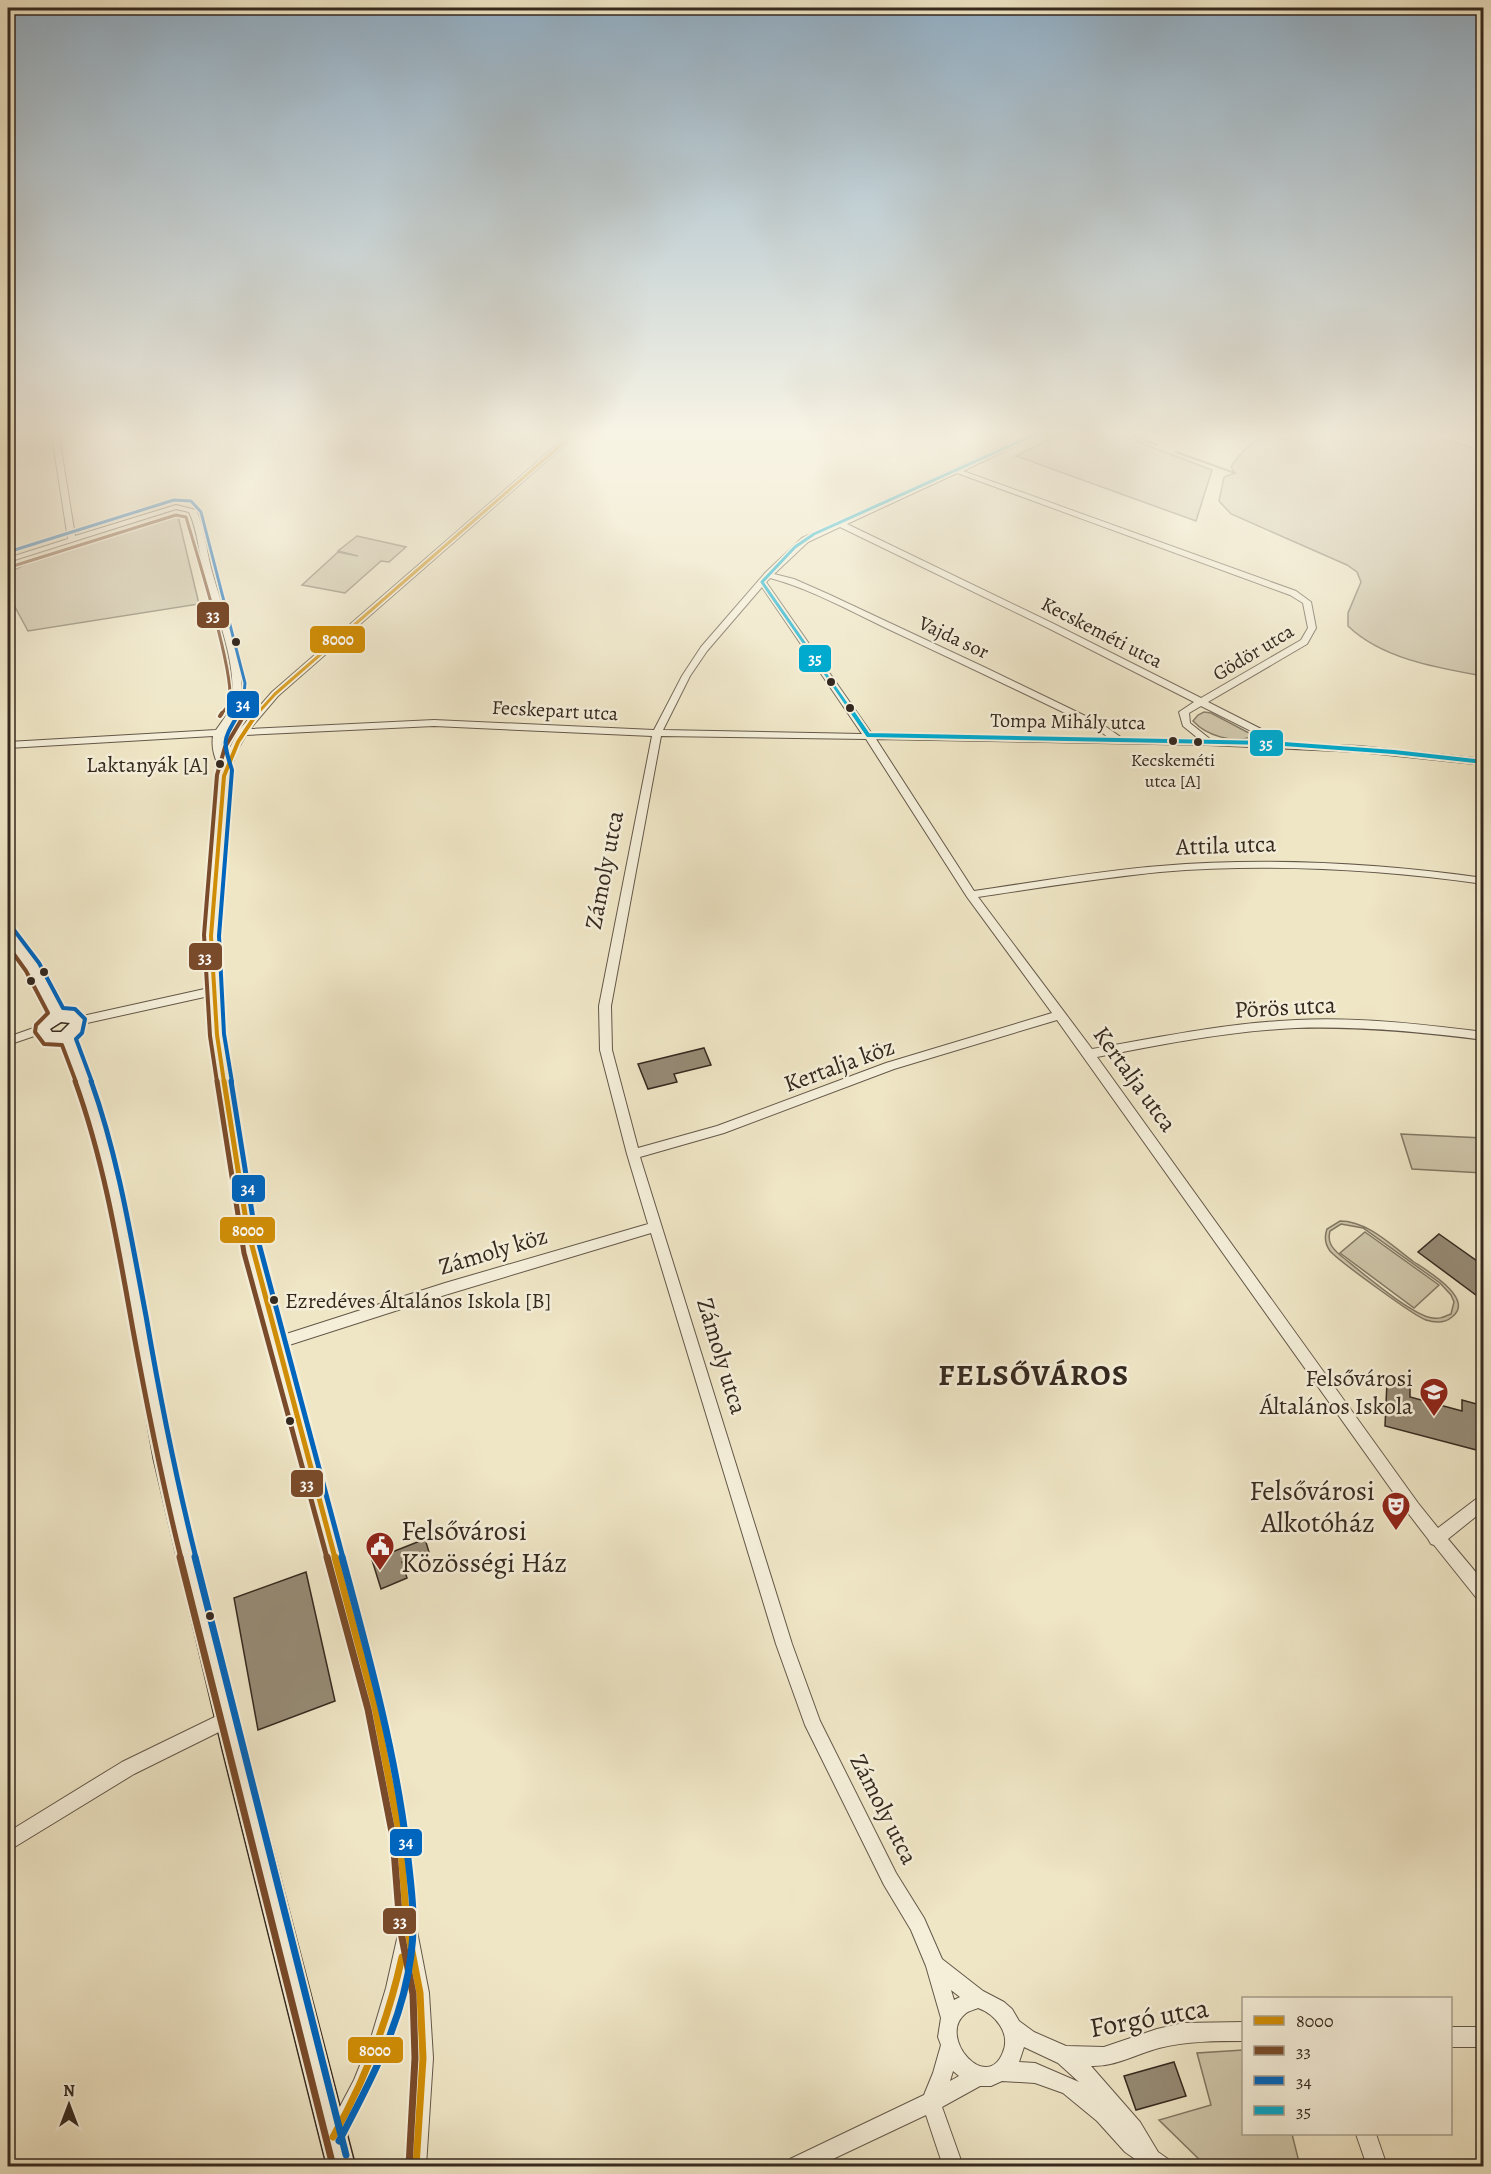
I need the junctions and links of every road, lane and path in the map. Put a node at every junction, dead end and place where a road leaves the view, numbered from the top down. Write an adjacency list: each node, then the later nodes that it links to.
1 (71, 531): 8 (street)
2 (100, 531): 8 (street)
3 (199, 531): 12 (street)
4 (462, 531): 13 (street)
5 (822, 531): 10 (street, Zámoly utca)
6 (856, 531): 11 (street, Kecskeméti utca)
7 (1122, 531): 11 (street, Gödör utca)
8 (72, 540): 9 (street)
9 (8, 560)
10 (765, 578): 14 (street, Zámoly utca); 15 (street, Kertalja utca); 18 (street, Vajda sor)
11 (1201, 702): 19 (street); 20 (street, Kecskeméti utca)
12 (226, 720): 13 (street); 16 (street)
13 (249, 721): 17 (street)
14 (657, 733): 15 (street, Fecskepart utca); 17 (street, Fecskepart utca); 35 (street, Zámoly utca)
15 (868, 735): 18 (street, Tompa Mihály utca); 25 (street, Kertalja utca)
16 (218, 736): 17 (street, Fecskepart utca); 21 (street); 23 (street)
17 (240, 736): 23 (street)
18 (1120, 741): 19 (street, Tompa Mihály utca)
19 (1208, 742): 20 (street, Tompa Mihály utca)
20 (1284, 744): 22 (street, Tompa Mihály utca)
21 (8, 745)
22 (1484, 762)
23 (225, 770): 27 (street)
24 (1484, 881): 25 (street, Attila utca)
25 (971, 895): 28 (street, Kertalja utca)
26 (8, 934): 29 (main road)
27 (214, 992): 31 (street); 37 (street)
28 (1060, 1015): 34 (street, Kertalja utca); 35 (street, Kertalja köz)
29 (58, 1016): 30 (main road); 31 (main road)
30 (42, 1029): 31 (main road); 33 (street)
31 (72, 1029): 41 (main road)
32 (1484, 1036): 34 (street, Pörös utca)
33 (8, 1041)
34 (1089, 1054): 39 (street, Kertalja utca)
35 (633, 1154): 36 (street, Zámoly utca)
36 (656, 1227): 37 (street, Zámoly köz); 44 (street, Zámoly utca)
37 (277, 1343): 43 (street)
38 (1484, 1500): 39 (street)
39 (1436, 1539): 40 (street, Kertalja utca)
40 (1484, 1595)
41 (227, 1719): 42 (street); 57 (main road)
42 (8, 1842)
43 (407, 1926): 57 (street); 60 (street)
44 (935, 1966): 45 (street); 46 (street, Zámoly utca)
45 (978, 1999): 46 (street); 47 (street)
46 (950, 2018): 51 (street)
47 (1012, 2028): 52 (street); 53 (street)
48 (1242, 2031): 52 (street, Forgó utca)
49 (1452, 2037): 50 (street)
50 (1484, 2037)
51 (950, 2048): 54 (street); 55 (street)
52 (1065, 2056): 58 (street)
53 (1002, 2071): 54 (street); 58 (street)
54 (979, 2076): 55 (street)
55 (931, 2102): 61 (street); 62 (street)
56 (1367, 2135): 63 (street)
57 (333, 2137): 59 (main road)
58 (1157, 2163)
59 (341, 2166)
60 (416, 2166)
61 (797, 2166)
62 (953, 2166)
63 (1377, 2166)

